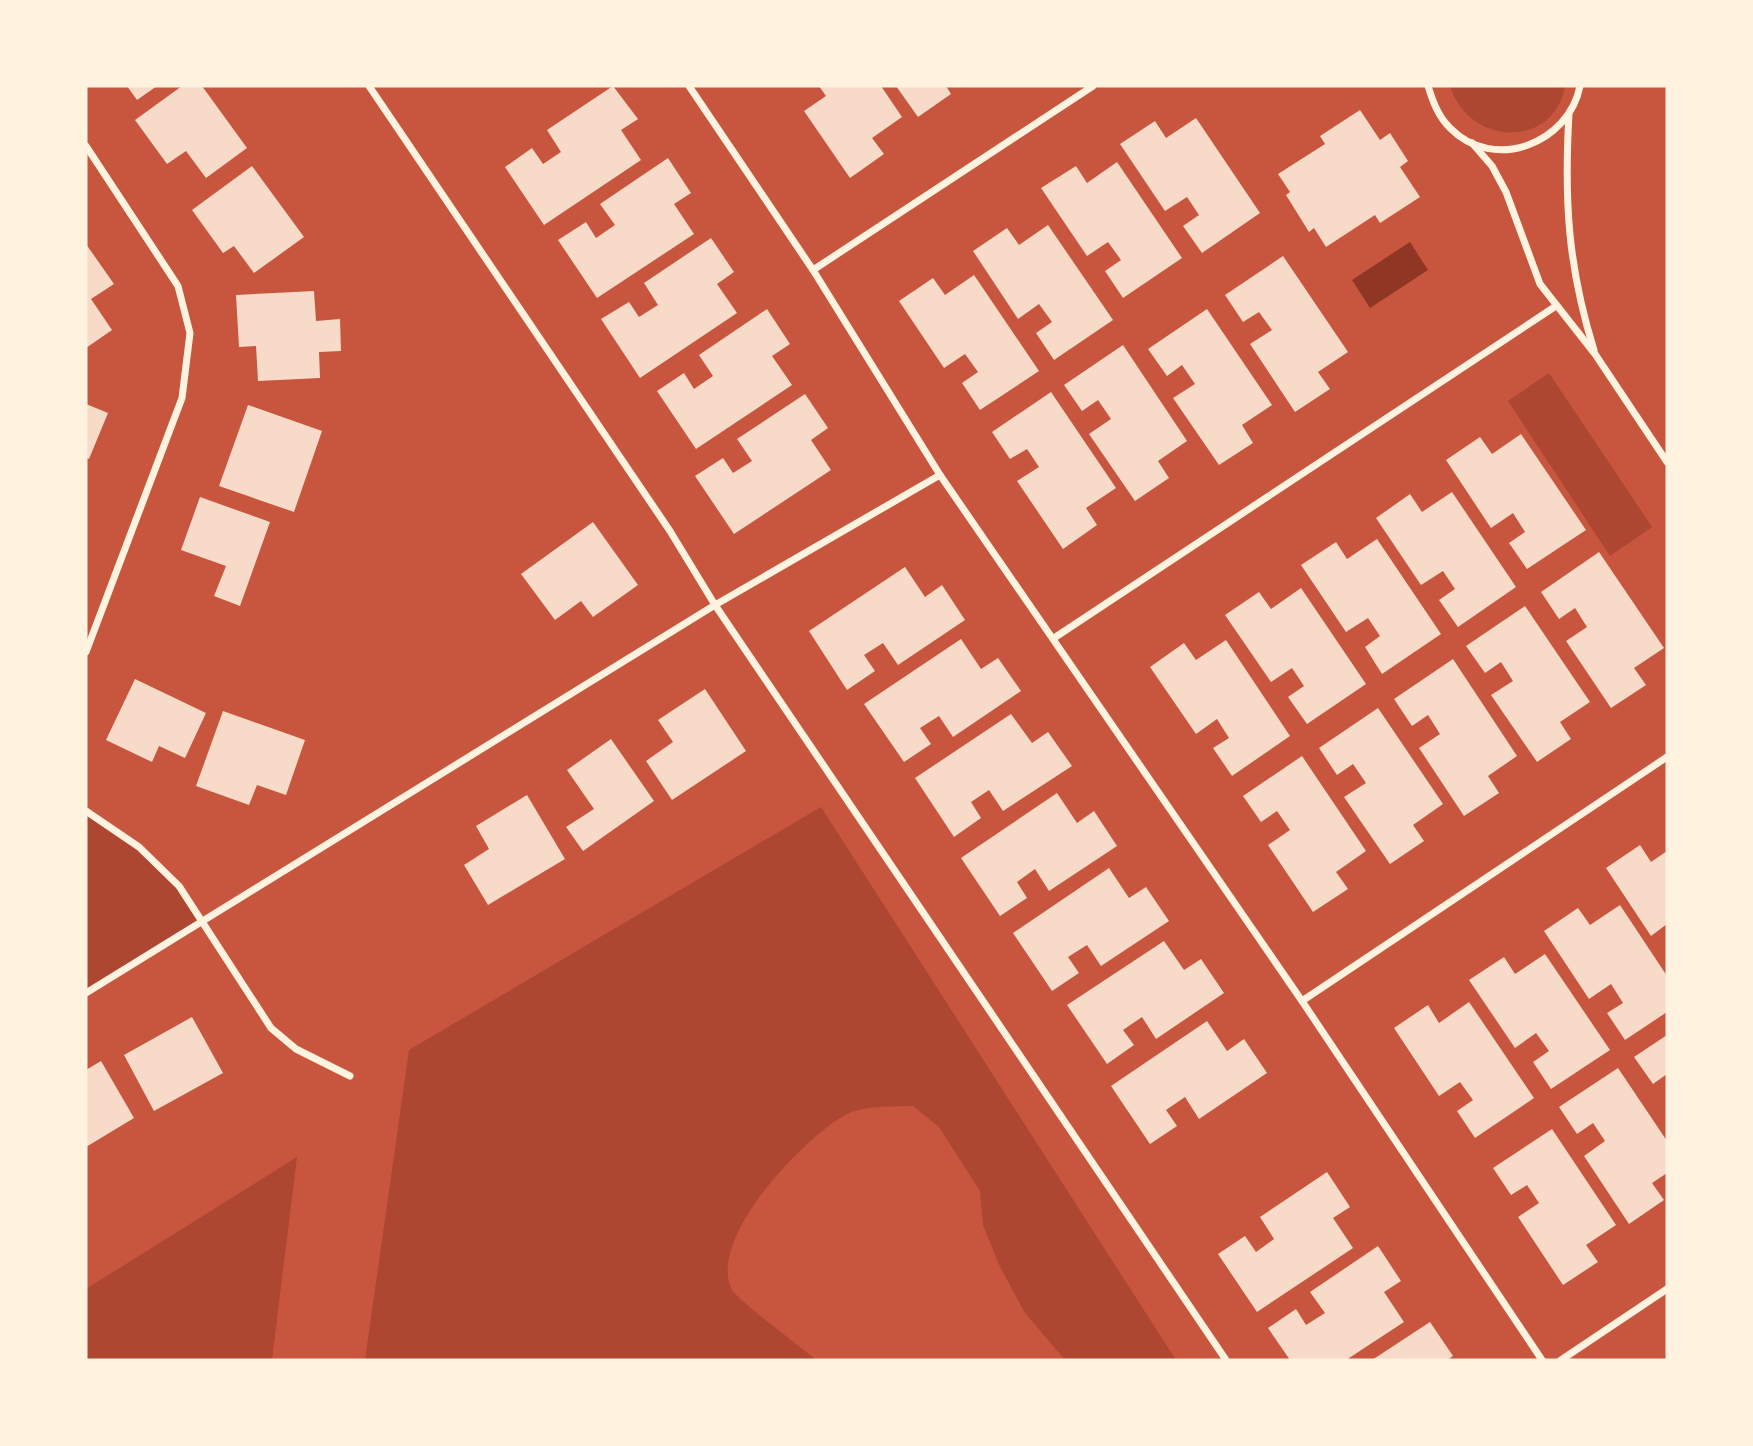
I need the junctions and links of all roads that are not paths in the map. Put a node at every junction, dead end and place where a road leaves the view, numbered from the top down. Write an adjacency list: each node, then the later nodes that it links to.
1 (369, 86): 14 (street)
2 (690, 86): 9 (street)
3 (1093, 86): 9 (street)
4 (1428, 86): 7 (street)
5 (1580, 86): 6 (street)
6 (1569, 114): 7 (street); 11 (street)
7 (1472, 143): 10 (street)
8 (86, 146): 16 (street)
9 (813, 270): 13 (street)
10 (1556, 306): 11 (street); 15 (street)
11 (1595, 354): 12 (street)
12 (1667, 462)
13 (940, 475): 14 (street); 15 (street)
14 (715, 605): 19 (street); 24 (street)
15 (1054, 638): 21 (street)
16 (86, 652)
17 (1667, 757): 21 (street)
18 (86, 811): 19 (street)
19 (204, 920): 20 (street); 22 (street)
20 (86, 993)
21 (1302, 1001): 25 (street)
22 (350, 1076)
23 (1667, 1289): 26 (street)
24 (1226, 1360)
25 (1542, 1360)
26 (1561, 1360)

